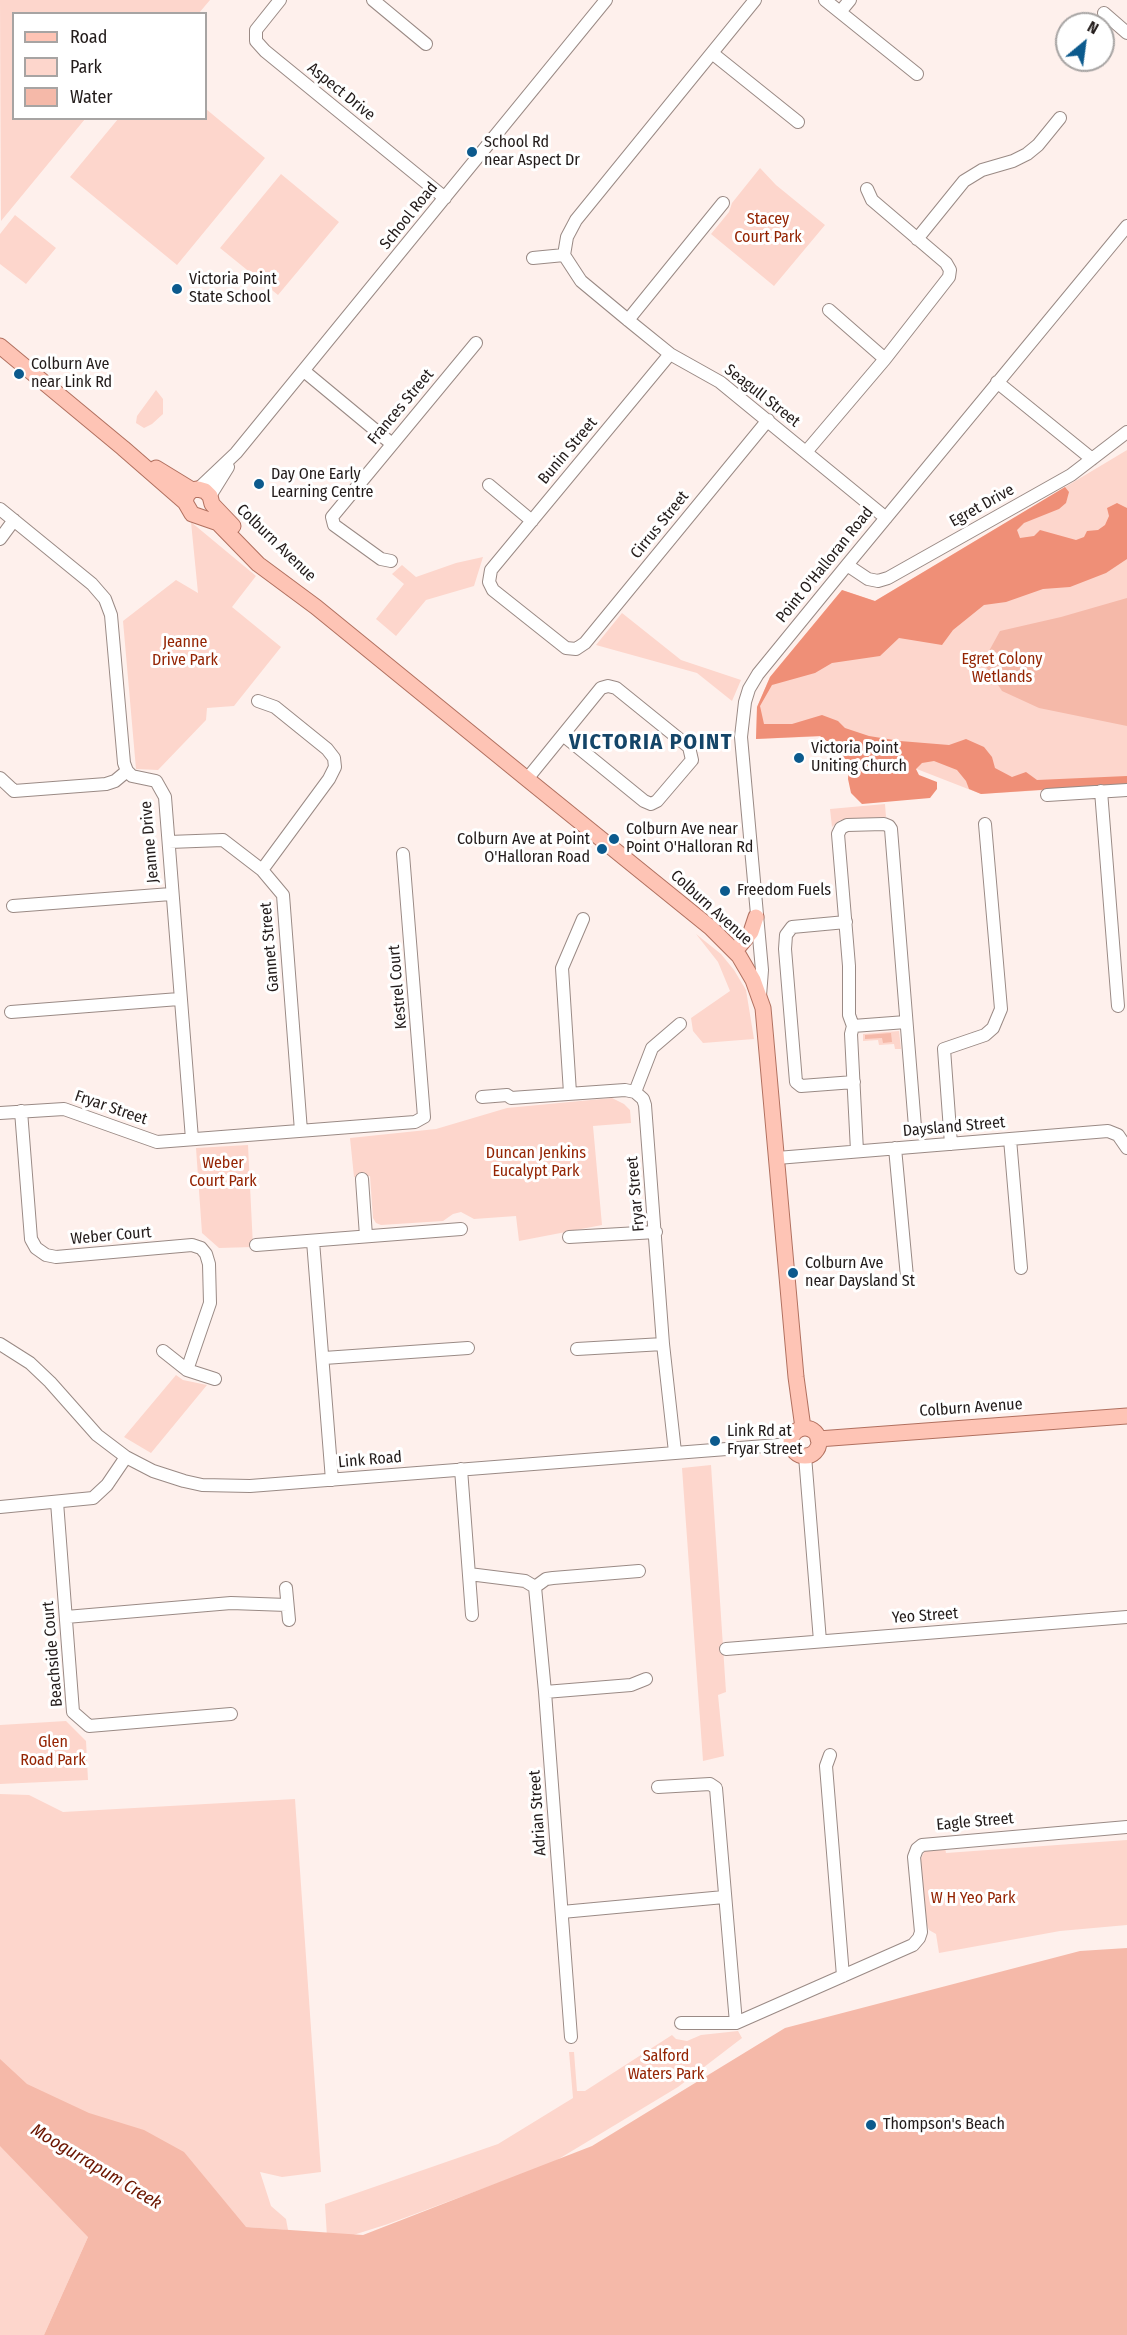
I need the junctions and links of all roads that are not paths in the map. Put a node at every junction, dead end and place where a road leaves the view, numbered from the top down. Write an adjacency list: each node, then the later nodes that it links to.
1 (280, 0): 16 (street, Aspect Drive)
2 (373, 0): 10 (street)
3 (606, 0): 16 (street, School Road)
4 (755, 0): 11 (street)
5 (825, 0): 7 (street)
6 (850, 0): 7 (street)
7 (840, 12): 12 (street)
8 (1115, 23): 9 (street)
9 (1127, 33)
10 (426, 44)
11 (712, 53): 14 (street); 20 (street)
12 (917, 74)
13 (1060, 118): 19 (street)
14 (798, 122)
15 (867, 189): 19 (street)
16 (445, 198): 28 (street, School Road)
17 (723, 203): 23 (street)
18 (1127, 226): 29 (street, Point O'Halloran Road)
19 (917, 239): 27 (street)
20 (564, 255): 21 (street); 23 (street, Seagull Street)
21 (533, 258)
22 (829, 310): 27 (street)
23 (628, 320): 26 (street, Seagull Street)
24 (476, 343): 32 (street, Frances Street)
25 (0, 346): 36 (main road, Colburn Avenue)
26 (670, 354): 30 (street, Seagull Street); 40 (street, Bunin Street)
27 (885, 359): 33 (street)
28 (304, 371): 32 (street); 36 (street, School Road)
29 (997, 382): 34 (street); 38 (street, Point O'Halloran Road)
30 (768, 420): 33 (street, Seagull Street); 44 (street, Cirrus Street)
31 (1127, 432): 34 (street, Egret Drive)
32 (392, 444): 42 (street, Frances Street)
33 (806, 452): 38 (street, Seagull Street)
34 (1092, 459): 43 (street, Egret Drive)
35 (489, 485): 40 (street)
36 (199, 499): 49 (main road, Colburn Avenue)
37 (0, 509): 39 (street)
38 (886, 518): 43 (street, Point O'Halloran Road)
39 (14, 520): 41 (street); 47 (street)
40 (532, 521): 44 (street, Bunin Street)
41 (0, 539)
42 (391, 561)
43 (847, 565): 59 (street, Point O'Halloran Road)
44 (491, 570)
45 (258, 701): 56 (street)
46 (563, 735): 46 (street); 49 (street)
47 (127, 771): 48 (street); 54 (street, Jeanne Drive)
48 (0, 778)
49 (527, 779): 62 (main road, Colburn Avenue)
50 (1127, 789): 51 (street)
51 (1101, 791): 52 (street); 65 (street)
52 (1047, 795)
53 (985, 824): 81 (street)
54 (168, 842): 56 (street, Gannet Street); 57 (street, Jeanne Drive)
55 (403, 854): 76 (street, Kestrel Court)
56 (262, 870): 78 (street, Gannet Street)
57 (171, 894): 58 (street); 64 (street, Jeanne Drive)
58 (13, 906)
59 (756, 917): 62 (main road); 63 (street, Point O'Halloran Road)
60 (583, 919): 72 (street)
61 (846, 922): 67 (street); 69 (street); 70 (street)
62 (735, 951): 63 (main road, Colburn Avenue)
63 (760, 996): 85 (main road, Colburn Avenue)
64 (179, 999): 66 (street); 79 (street, Jeanne Drive)
65 (1118, 1006)
66 (11, 1012)
67 (906, 1022): 69 (street); 77 (street)
68 (680, 1024): 71 (street)
69 (853, 1026): 70 (street)
70 (854, 1082): 84 (street)
71 (635, 1092): 72 (street); 88 (street, Fryar Street)
72 (570, 1093): 73 (street)
73 (482, 1097)
74 (21, 1111): 75 (street, Fryar Street); 79 (street, Fryar Street); 101 (street, Weber Court)
75 (0, 1113)
76 (424, 1117): 78 (street, Fryar Street)
77 (915, 1127)
78 (301, 1131): 79 (street, Fryar Street)
79 (192, 1139)
80 (1010, 1139): 81 (street, Daysland Street); 83 (street, Daysland Street); 93 (street)
81 (951, 1144): 82 (street, Daysland Street)
82 (895, 1148): 84 (street, Daysland Street); 94 (street)
83 (1127, 1148)
84 (857, 1151): 85 (street, Daysland Street)
85 (777, 1158): 104 (main road, Colburn Avenue)
86 (362, 1179): 89 (street)
87 (461, 1229): 89 (street)
88 (656, 1232): 90 (street); 96 (street, Fryar Street)
89 (366, 1236): 91 (street)
90 (569, 1237)
91 (313, 1241): 92 (street); 100 (street)
92 (256, 1245)
93 (1021, 1268)
94 (907, 1277)
95 (0, 1344): 109 (street, Link Road)
96 (663, 1344): 98 (street); 107 (street, Fryar Street)
97 (468, 1348): 100 (street)
98 (577, 1349)
99 (164, 1352): 101 (street)
100 (324, 1358): 111 (street)
101 (187, 1370): 102 (street)
102 (215, 1379)
103 (1127, 1416): 105 (main road, Colburn Avenue)
104 (803, 1428): 105 (main road); 106 (main road)
105 (818, 1439): 108 (main road)
106 (791, 1444): 107 (street, Link Road); 108 (main road)
107 (675, 1452): 110 (street, Link Road)
108 (805, 1455): 123 (street)
109 (126, 1457): 111 (street, Link Road); 112 (street)
110 (461, 1469): 111 (street, Link Road); 115 (street)
111 (333, 1480)
112 (57, 1502): 113 (street); 120 (street, Beachside Court)
113 (0, 1507)
114 (639, 1571): 116 (street)
115 (469, 1574): 116 (street); 119 (street)
116 (535, 1587): 126 (street, Adrian Street)
117 (286, 1588): 118 (street)
118 (287, 1605): 120 (street); 122 (street)
119 (472, 1615)
120 (66, 1617): 127 (street, Beachside Court)
121 (1127, 1617): 123 (street, Yeo Street)
122 (289, 1620)
123 (820, 1641): 124 (street, Yeo Street)
124 (726, 1649)
125 (646, 1679): 126 (street)
126 (545, 1692): 132 (street, Adrian Street)
127 (231, 1714)
128 (830, 1755): 133 (street)
129 (658, 1786): 131 (street)
130 (1127, 1827): 133 (street, Eagle Street)
131 (724, 1897): 132 (street); 135 (street)
132 (562, 1912): 136 (street, Adrian Street)
133 (843, 1976): 135 (street)
134 (681, 2023): 135 (street)
135 (736, 2023)
136 (571, 2037)

